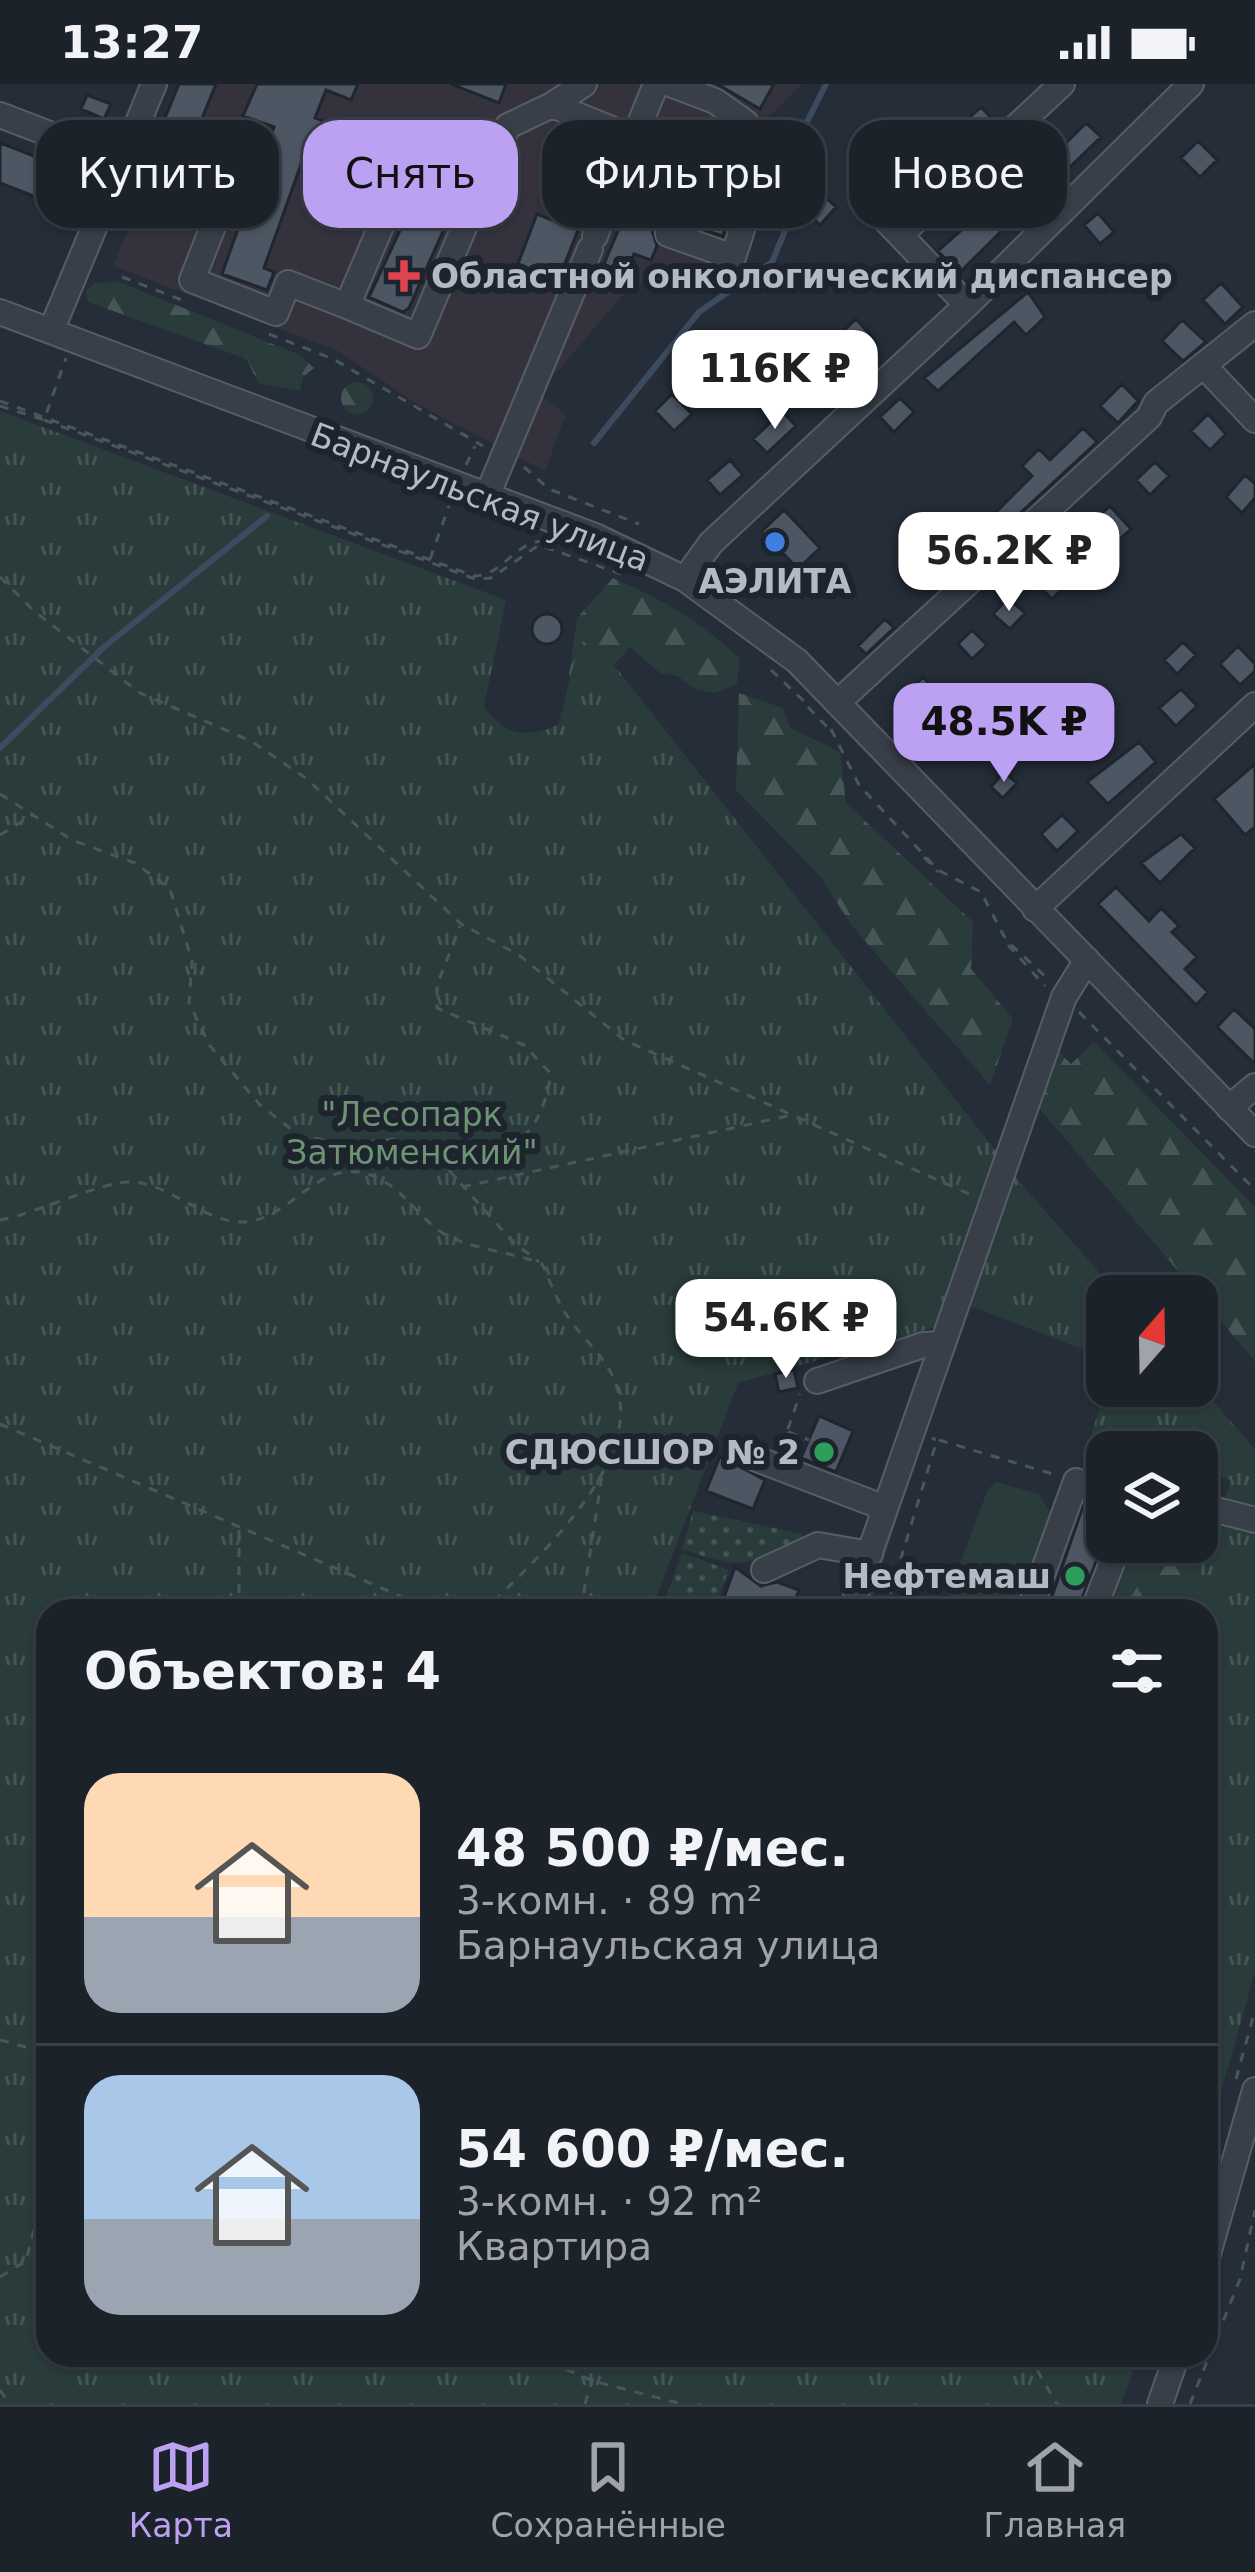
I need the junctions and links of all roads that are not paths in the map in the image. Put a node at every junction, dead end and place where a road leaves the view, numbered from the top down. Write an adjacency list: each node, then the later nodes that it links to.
1 (154, 84): 9 (street)
2 (584, 84): 7 (street)
3 (656, 84): 11 (street)
4 (670, 84): 18 (street)
5 (1062, 84): 19 (street)
6 (1191, 84): 20 (street)
7 (552, 105): 10 (street); 21 (street)
8 (0, 116): 12 (street)
9 (141, 120)
10 (589, 120)
11 (641, 120)
12 (36, 130)
13 (101, 228): 24 (street)
14 (212, 228): 21 (street)
15 (379, 228): 21 (street)
16 (599, 228): 27 (street)
17 (893, 228): 19 (street)
18 (668, 234)
19 (900, 235): 20 (street)
20 (967, 305): 28 (street)
21 (347, 306)
22 (0, 312): 24 (street, Барнаульская улица)
23 (1255, 324): 25 (street)
24 (62, 335): 27 (street, Барнаульская улица)
25 (1206, 368): 26 (street); 29 (street)
26 (1255, 420)
27 (487, 496): 28 (street, Барнаульская улица)
28 (686, 579): 29 (street, Барнаульская улица)
29 (838, 702): 31 (street, Барнаульская улица)
30 (1255, 705): 31 (street)
31 (1035, 909): 32 (street, Барнаульская улица)
32 (1087, 960): 34 (street, Барнаульская улица); 36 (street)
33 (1255, 1086): 34 (street)
34 (1229, 1108): 35 (street, Барнаульская улица)
35 (1255, 1134)
36 (944, 1344): 37 (street); 40 (street)
37 (817, 1382)
38 (741, 1453): 40 (street)
39 (1076, 1481): 47 (street)
40 (885, 1508): 43 (street)
41 (1218, 1510): 42 (street)
42 (1255, 1520)
43 (870, 1554): 45 (street); 46 (street)
44 (1112, 1563): 48 (street)
45 (764, 1570)
46 (856, 1592)
47 (1033, 1599)
48 (1099, 1599)
49 (1255, 2090): 50 (street)
50 (1218, 2219)
51 (1173, 2367): 52 (street)
52 (1160, 2404)

